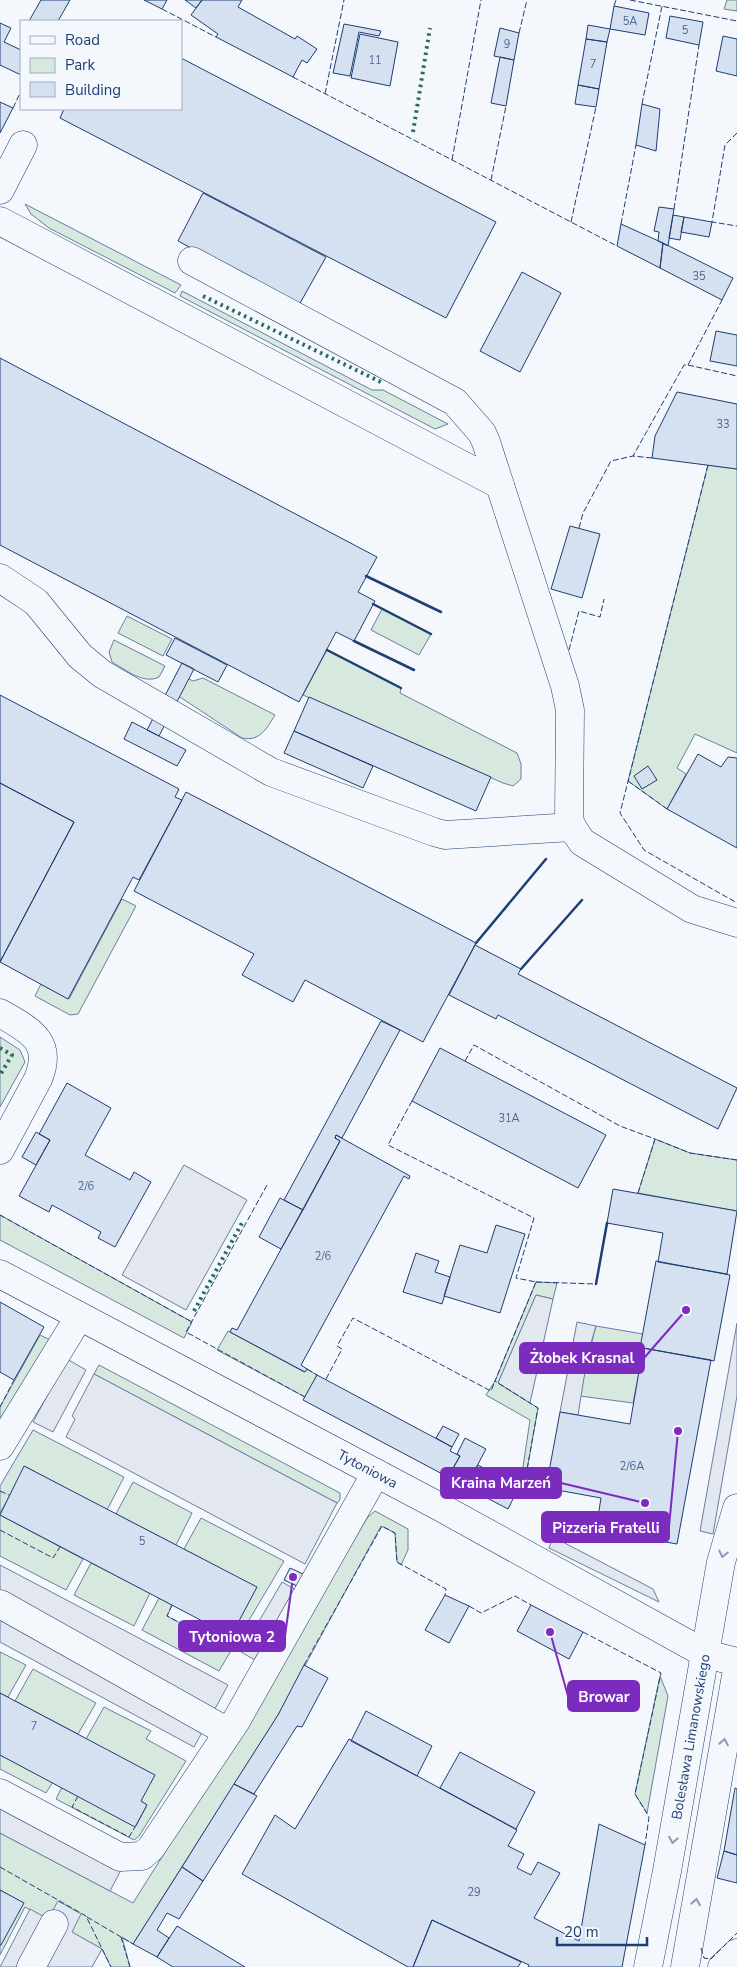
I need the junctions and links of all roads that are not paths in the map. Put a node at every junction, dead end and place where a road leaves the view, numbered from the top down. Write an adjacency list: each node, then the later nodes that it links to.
1 (23, 145): 2 (street)
2 (0, 190)
3 (0, 221): 5 (street)
4 (192, 261): 5 (street)
5 (500, 485): 7 (street)
6 (0, 578): 7 (street)
7 (572, 828): 8 (street)
8 (737, 923)
9 (0, 1013): 10 (street)
10 (0, 1150)
11 (0, 1274): 12 (street, Tytoniowa)
12 (78, 1317): 13 (street); 14 (street, Tytoniowa)
13 (0, 1446)
14 (376, 1473): 17 (street, Tytoniowa); 20 (street)
15 (737, 1508): 17 (street, Bolesława Limanowskiego, one-way to 17)
16 (0, 1604): 20 (street)
17 (706, 1654): 18 (street, Tytoniowa); 22 (street, Bolesława Limanowskiego, one-way to 22)
18 (737, 1662)
19 (737, 1670): 28 (street, one-way to 19)
20 (228, 1732): 21 (street)
21 (0, 1793)
22 (656, 1923): 26 (street, Bolesława Limanowskiego); 27 (street)
23 (54, 1924): 25 (street)
24 (737, 1953): 29 (street)
25 (31, 1967)
26 (648, 1967)
27 (675, 1967)
28 (685, 1967)
29 (722, 1967)

